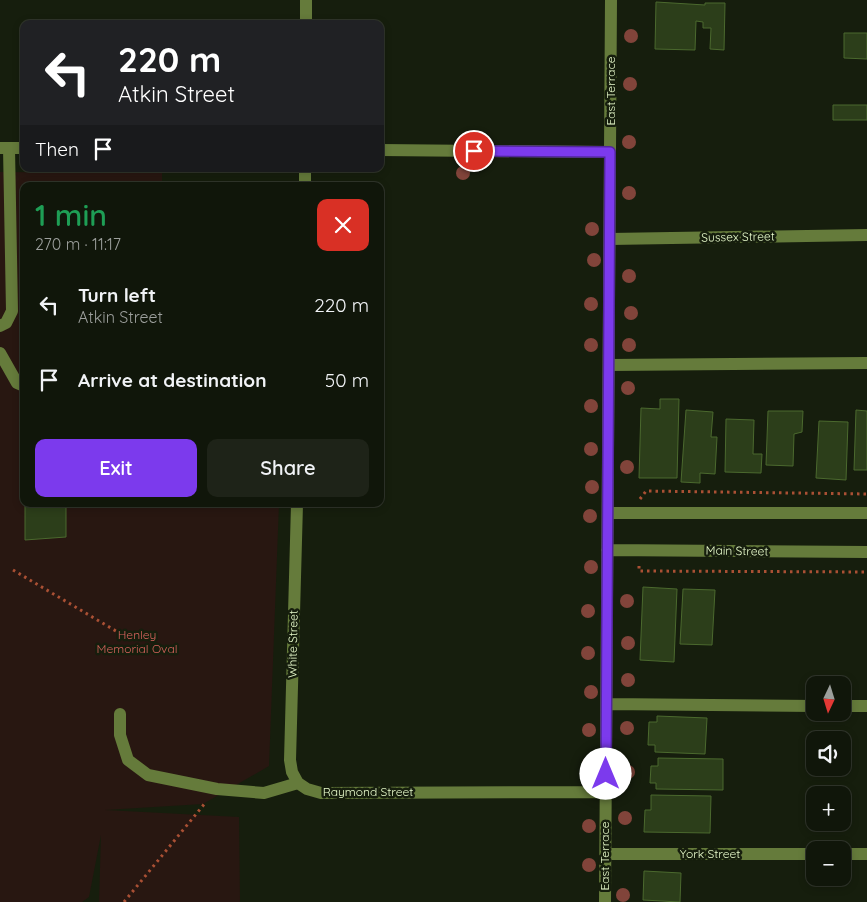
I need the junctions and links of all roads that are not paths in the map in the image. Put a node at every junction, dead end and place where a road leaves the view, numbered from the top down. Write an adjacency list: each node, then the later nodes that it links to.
1 (306, 0): 3 (street)
2 (611, 0): 7 (street, East Terrace)
3 (306, 20)
4 (4, 148): 5 (street); 9 (street)
5 (20, 148)
6 (384, 150): 7 (street)
7 (610, 152): 11 (street, East Terrace)
8 (20, 207): 9 (street)
9 (10, 208): 12 (street)
10 (867, 236): 11 (street, Sussex Street)
11 (610, 238): 15 (street, East Terrace)
12 (0, 326)
13 (0, 353): 16 (street)
14 (867, 363): 15 (street)
15 (609, 365): 18 (street, East Terrace)
16 (20, 384)
17 (297, 507): 27 (street, White Street)
18 (608, 513): 19 (street); 20 (street, East Terrace)
19 (867, 514)
20 (608, 550): 21 (street, Main Street); 22 (street, East Terrace)
21 (867, 552)
22 (606, 704): 23 (street); 28 (street, East Terrace)
23 (806, 706)
24 (851, 706): 25 (street)
25 (867, 706)
26 (120, 714): 27 (street)
27 (298, 783): 28 (street, Raymond Street)
28 (606, 792): 29 (street, East Terrace)
29 (606, 854): 30 (street, York Street); 33 (street, East Terrace)
30 (806, 854)
31 (851, 854): 32 (street)
32 (867, 854)
33 (605, 902)

